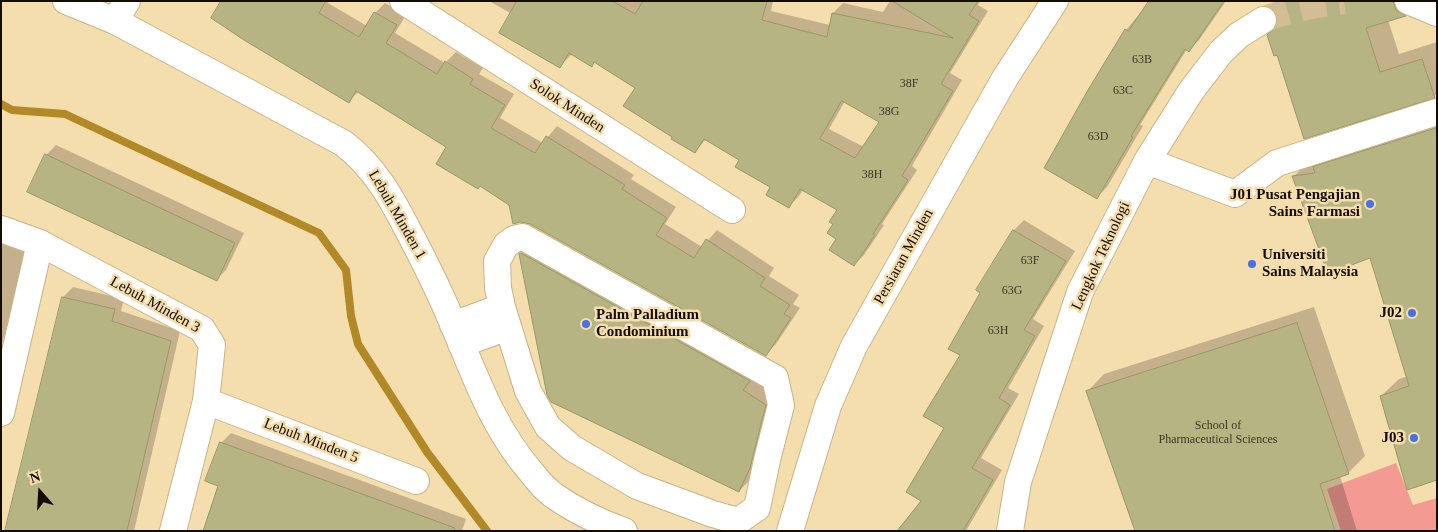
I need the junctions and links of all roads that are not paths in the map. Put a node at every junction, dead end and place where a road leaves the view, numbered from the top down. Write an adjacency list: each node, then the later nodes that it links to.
1 (66, 1): 5 (street, Lebuh Minden 1)
2 (403, 1): 10 (street, Solok Minden)
3 (1055, 1): 20 (street, Persiaran Minden)
4 (1408, 1): 6 (street)
5 (121, 11): 14 (street, Lebuh Minden 1)
6 (1437, 13)
7 (1263, 20): 9 (street, Lengkok Teknologi)
8 (1437, 112): 9 (street)
9 (1147, 161): 21 (street, Lengkok Teknologi)
10 (732, 210)
11 (1, 229): 12 (street, Lebuh Minden 3)
12 (40, 243): 15 (street, Lebuh Minden 3); 16 (street)
13 (505, 317): 13 (street); 14 (street)
14 (457, 335): 19 (street, Lebuh Minden 1)
15 (206, 401): 17 (street, Lebuh Minden 5); 18 (street, Lebuh Minden 3)
16 (1, 412)
17 (416, 482)
18 (173, 531)
19 (624, 531)
20 (790, 531)
21 (1010, 531)

